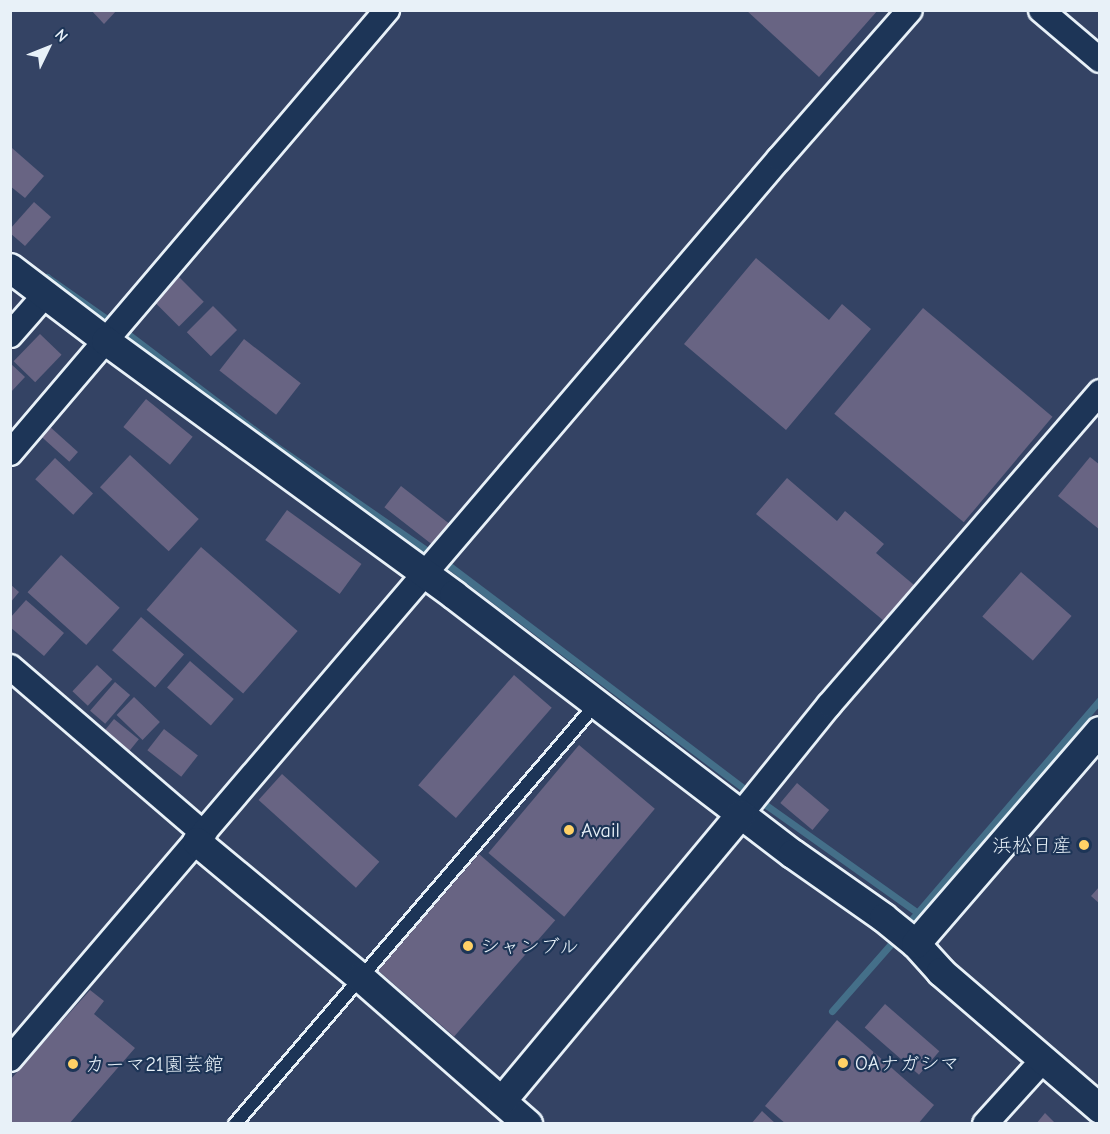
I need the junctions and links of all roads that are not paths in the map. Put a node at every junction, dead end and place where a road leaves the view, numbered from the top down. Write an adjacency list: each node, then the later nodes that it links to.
1 (387, 10): 8 (street)
2 (910, 10): 11 (street)
3 (1041, 10): 4 (street)
4 (1100, 60)
5 (10, 268): 6 (street)
6 (45, 295): 7 (street); 8 (street)
7 (10, 335)
8 (106, 341): 10 (street); 11 (street)
9 (1100, 392): 15 (street)
10 (10, 453)
11 (425, 574): 13 (street); 16 (street)
12 (10, 667): 16 (street)
13 (597, 702): 15 (street); 20 (lane)
14 (1100, 731): 17 (street)
15 (741, 814): 18 (street); 23 (street)
16 (201, 838): 20 (street); 21 (street)
17 (937, 923): 18 (street); 19 (street)
18 (916, 944): 19 (street)
19 (941, 972): 22 (street)
20 (361, 978): 23 (street); 25 (lane)
21 (10, 1059)
22 (1043, 1060): 24 (street); 27 (street)
23 (502, 1101): 26 (street)
24 (1100, 1109)
25 (235, 1124)
26 (528, 1124)
27 (985, 1124)

